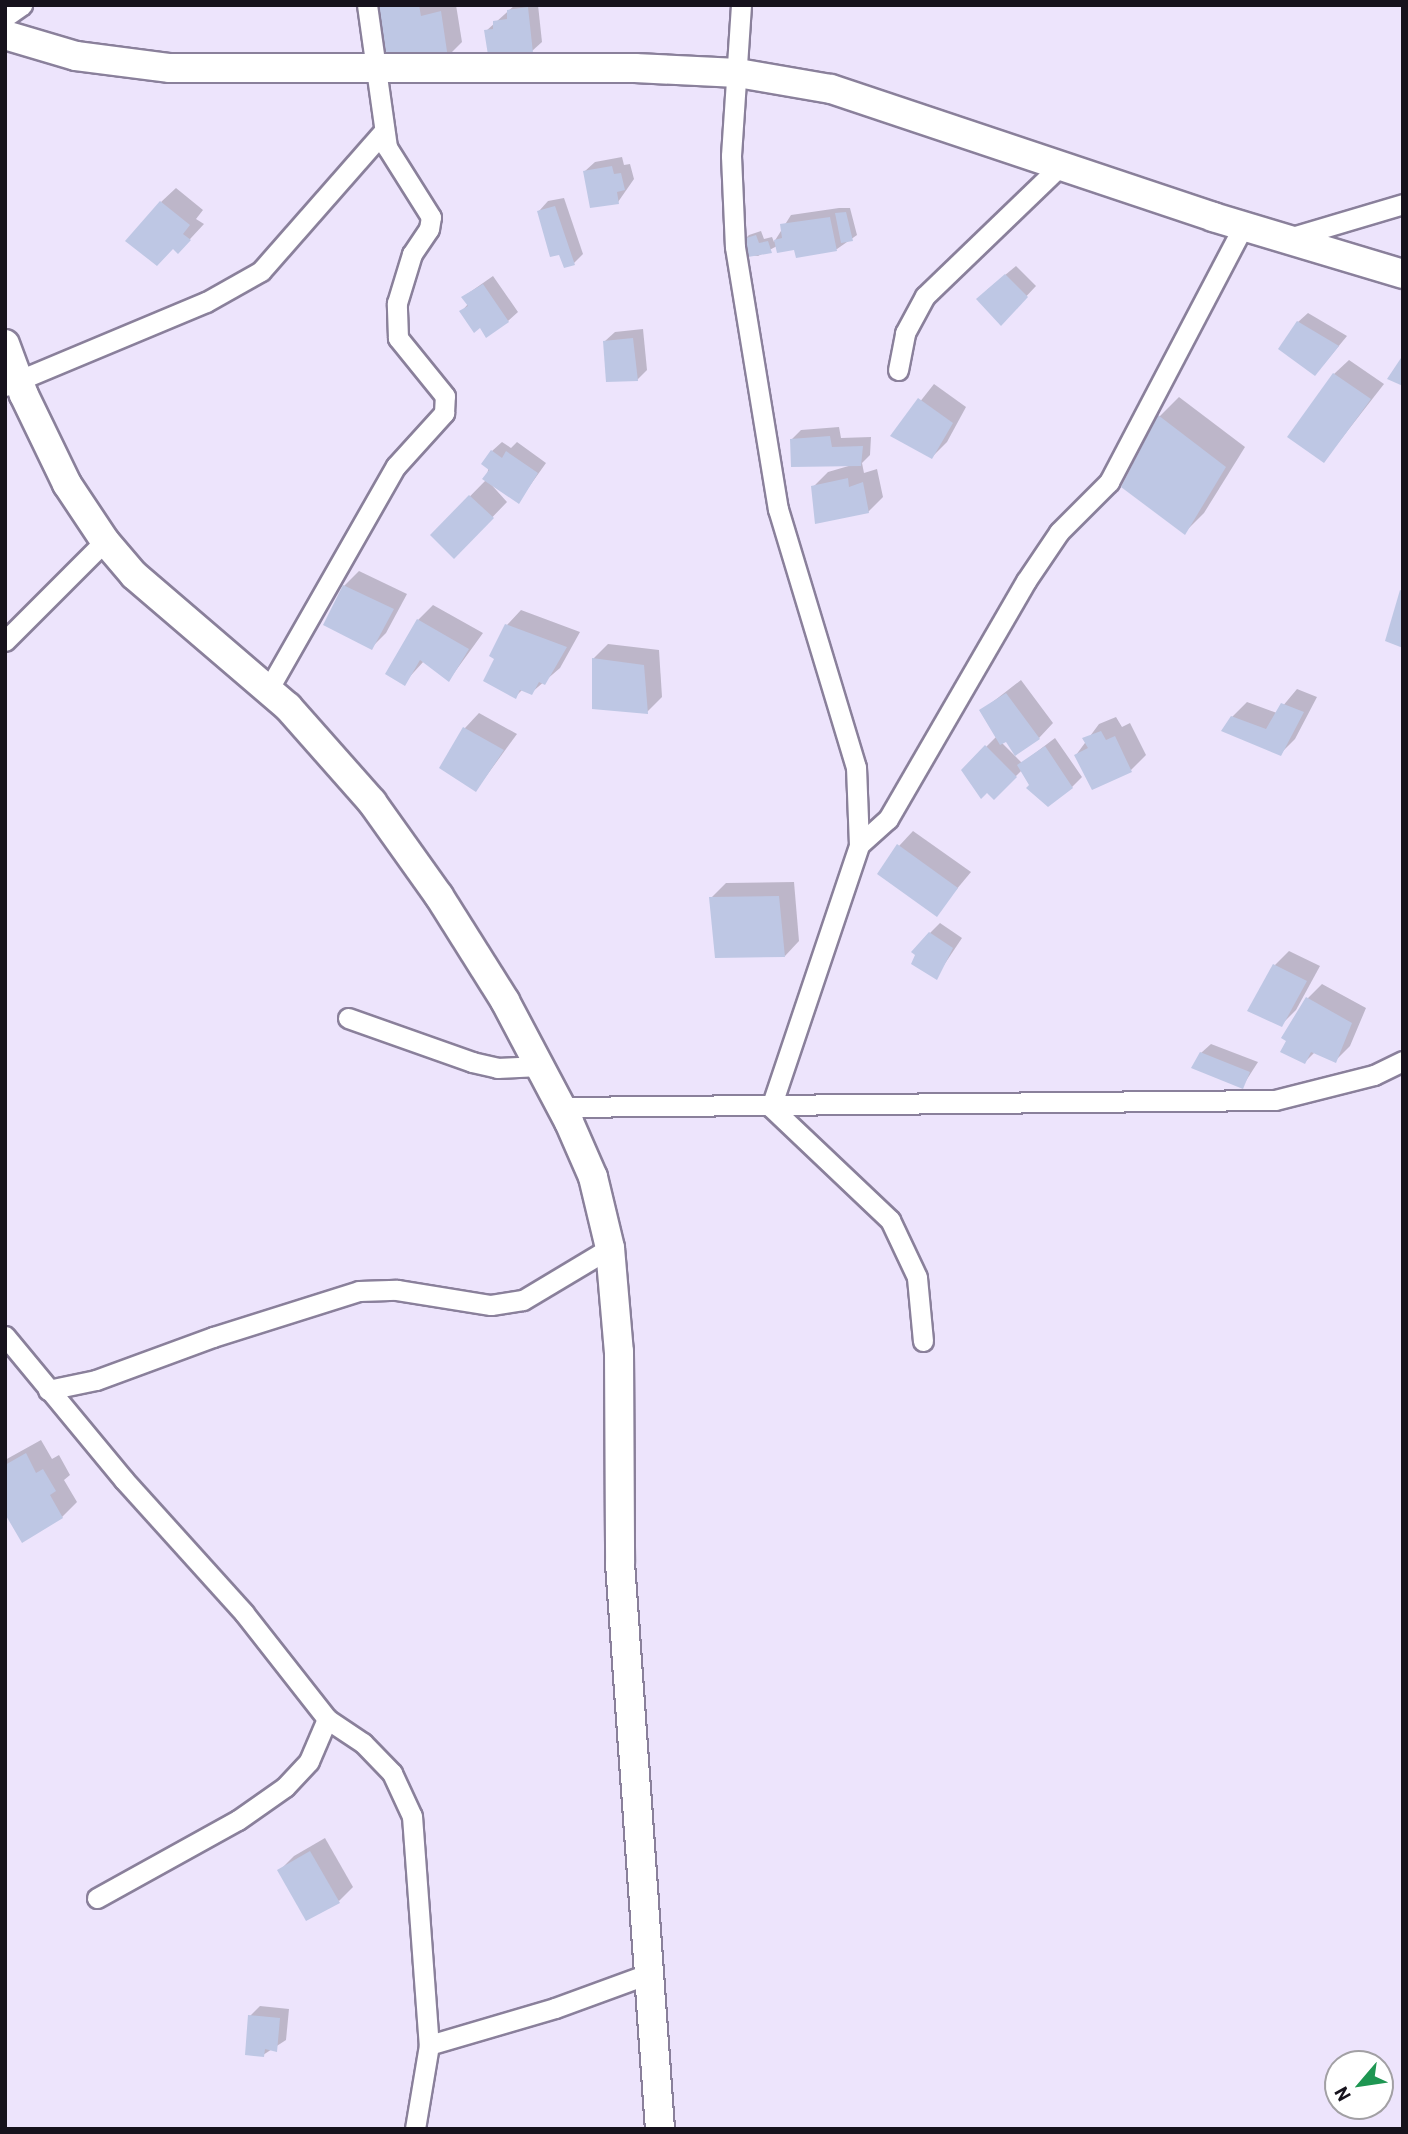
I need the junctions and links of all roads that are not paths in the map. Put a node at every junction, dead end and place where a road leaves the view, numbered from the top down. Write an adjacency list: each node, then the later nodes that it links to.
1 (22, 5): 4 (street)
2 (367, 5): 6 (street)
3 (741, 5): 7 (street)
4 (5, 17)
5 (5, 35): 6 (street)
6 (375, 70): 7 (street); 8 (street)
7 (738, 73): 9 (street); 20 (street)
8 (383, 132): 16 (street); 19 (street)
9 (1059, 167): 11 (street); 15 (street)
10 (1403, 204): 12 (street)
11 (1244, 225): 12 (street); 20 (street)
12 (1289, 238): 13 (street)
13 (1403, 274)
14 (5, 344): 16 (street)
15 (898, 370)
16 (12, 384): 17 (street)
17 (105, 541): 18 (street); 19 (street)
18 (5, 641)
19 (268, 690): 23 (street)
20 (859, 845): 25 (street)
21 (348, 1018): 23 (street)
22 (1403, 1060): 25 (street)
23 (540, 1066): 24 (street)
24 (561, 1107): 25 (street); 26 (street)
25 (771, 1107): 28 (street)
26 (610, 1248): 29 (street); 32 (street)
27 (5, 1336): 29 (street)
28 (923, 1342)
29 (48, 1390): 30 (street)
30 (327, 1719): 31 (street); 33 (street)
31 (97, 1898)
32 (648, 1974): 33 (street); 35 (street)
33 (429, 2045): 34 (street)
34 (415, 2129)
35 (660, 2129)

